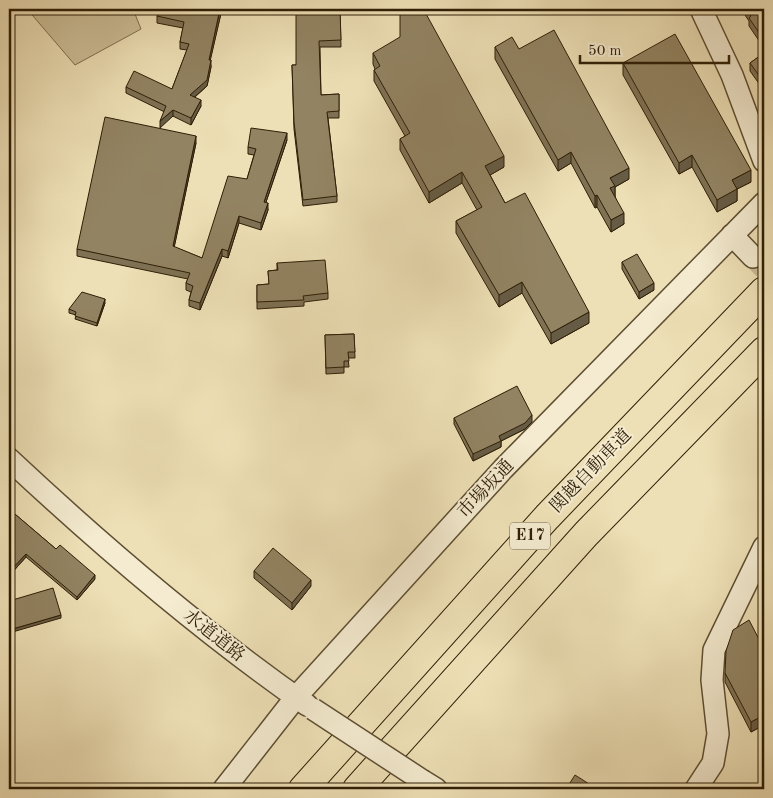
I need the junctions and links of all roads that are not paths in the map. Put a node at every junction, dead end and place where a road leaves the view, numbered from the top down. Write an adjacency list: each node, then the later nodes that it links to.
1 (701, 9): 2 (street)
2 (764, 161)
3 (764, 202): 4 (street, 市場坂通)
4 (732, 235): 5 (street); 10 (street, 市場坂通)
5 (752, 257)
6 (764, 291): 13 (highway, 関越自動車道 / E17)
7 (764, 352): 14 (highway, E17)
8 (9, 459): 10 (street, 水道道路)
9 (764, 547): 15 (street)
10 (305, 703): 11 (street, 水道道路, bridge); 12 (street, 市場坂通)
11 (430, 785)
12 (224, 789)
13 (303, 789)
14 (357, 789)
15 (696, 789)

